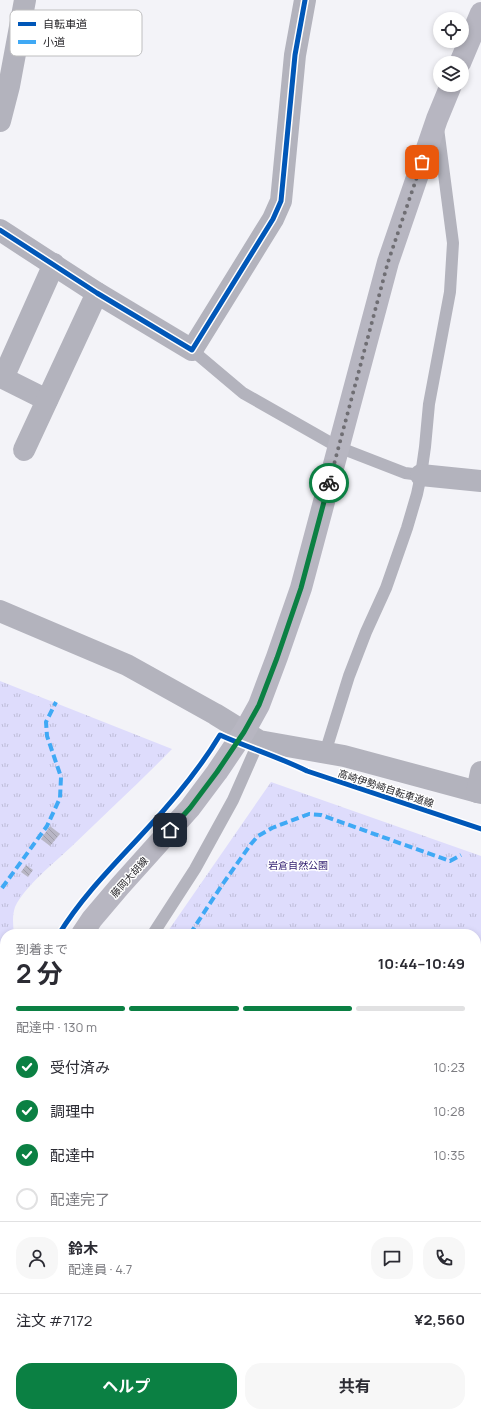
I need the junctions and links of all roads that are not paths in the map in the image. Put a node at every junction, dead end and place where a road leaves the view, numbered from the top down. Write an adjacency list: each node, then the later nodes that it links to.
1 (25, 0): 3 (street)
2 (305, 0): 14 (street)
3 (23, 10)
4 (481, 13): 6 (main road)
5 (12, 56): 7 (street)
6 (463, 56)
7 (5, 84): 10 (street)
8 (448, 92): 9 (main road, 藤岡大胡線)
9 (437, 119): 16 (main road, 藤岡大胡線); 18 (lane)
10 (0, 121)
11 (0, 230): 12 (street)
12 (54, 264): 13 (street); 15 (street)
13 (97, 293): 14 (street); 15 (street)
14 (192, 350): 16 (lane)
15 (47, 400): 17 (street)
16 (338, 447): 18 (lane); 21 (main road, 藤岡大胡線)
17 (24, 450)
18 (421, 475): 19 (street); 22 (lane)
19 (481, 481)
20 (0, 611): 21 (street)
21 (252, 736): 22 (street); 24 (main road, 藤岡大胡線); 25 (lane)
22 (325, 753): 23 (street)
23 (480, 786)
24 (85, 929)
25 (156, 929)

